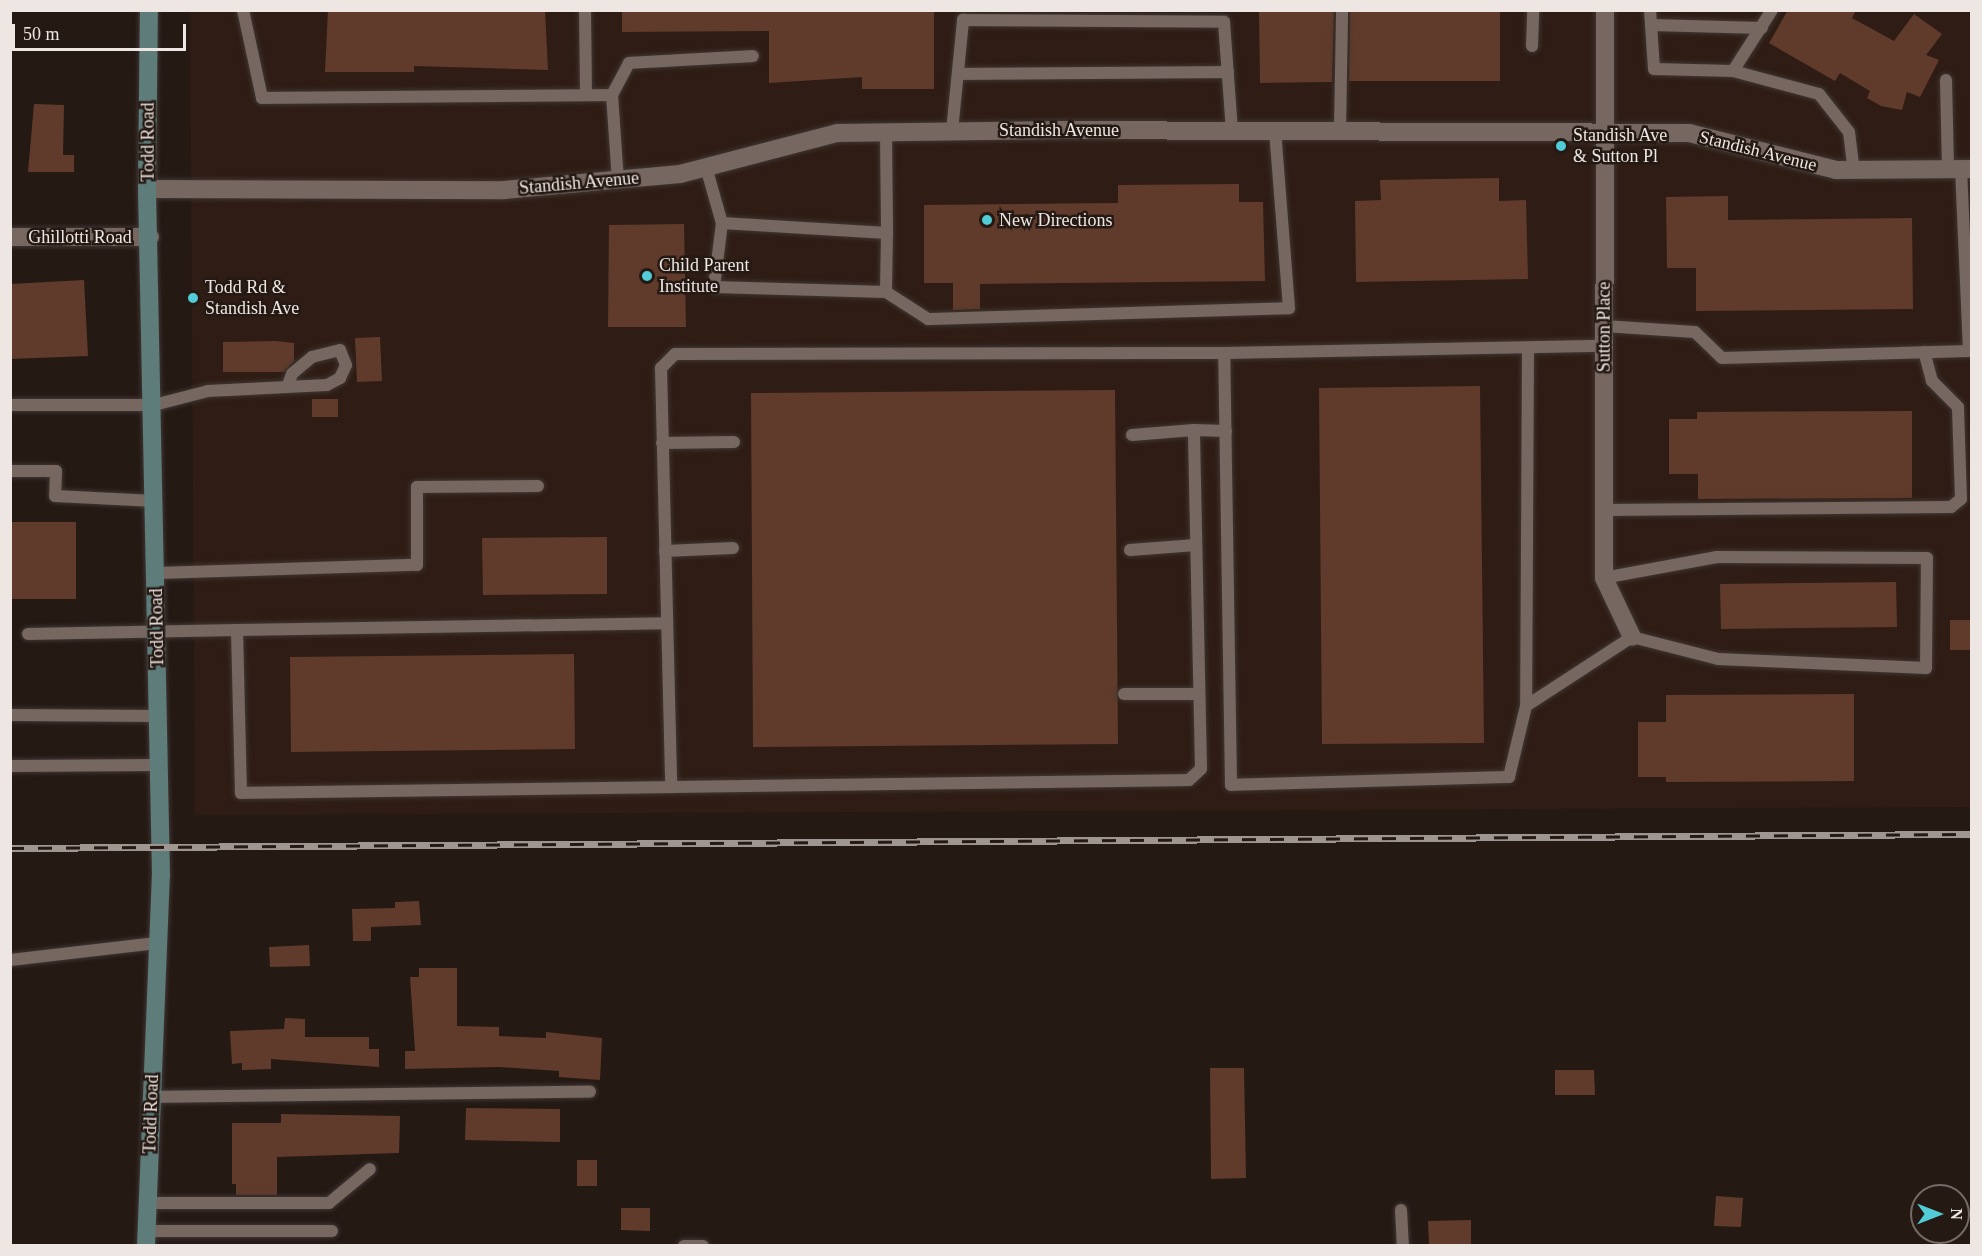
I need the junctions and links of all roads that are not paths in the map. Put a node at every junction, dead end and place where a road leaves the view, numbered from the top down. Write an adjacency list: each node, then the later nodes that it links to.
1 (149, 10): 29 (main road, Todd Road)
2 (243, 10): 17 (lane)
3 (585, 10): 17 (lane)
4 (1342, 10): 21 (lane)
5 (1533, 10): 11 (lane)
6 (1605, 10): 22 (street, Sutton Place)
7 (1650, 10): 9 (lane)
8 (1772, 10): 10 (lane)
9 (1651, 25): 10 (lane); 13 (lane)
10 (1762, 28): 13 (lane)
11 (1532, 46)
12 (753, 56): 18 (lane)
13 (1733, 71): 27 (lane)
14 (1228, 72): 15 (lane); 15 (lane); 19 (lane)
15 (958, 74): 23 (lane)
16 (1946, 80): 26 (lane)
17 (586, 95): 18 (lane)
18 (612, 95): 28 (lane)
19 (1232, 130): 20 (street, Standish Avenue); 23 (street, Standish Avenue)
20 (1275, 130): 21 (street, Standish Avenue); 34 (lane)
21 (1340, 130): 22 (street, Standish Avenue)
22 (1604, 130): 27 (street, Standish Avenue); 35 (street, Sutton Place)
23 (952, 131): 24 (street, Standish Avenue)
24 (886, 132): 25 (street, Standish Avenue); 31 (lane)
25 (706, 167): 28 (street, Standish Avenue); 30 (lane)
26 (1960, 169): 27 (street, Standish Avenue); 38 (lane)
27 (1854, 170)
28 (618, 180): 29 (street, Standish Avenue)
29 (147, 189): 33 (main road, Todd Road)
30 (722, 224): 31 (lane); 34 (lane)
31 (887, 233): 34 (lane)
32 (10, 237): 33 (street, Ghillotti Road)
33 (150, 237): 42 (main road, Todd Road)
34 (886, 292)
35 (1604, 326): 36 (street, Sutton Place); 38 (lane)
36 (1604, 346): 37 (lane); 51 (street, Sutton Place)
37 (1528, 348): 39 (lane); 65 (lane)
38 (1924, 352): 51 (lane)
39 (1224, 353): 44 (lane); 47 (lane)
40 (288, 385): 40 (lane); 42 (lane)
41 (10, 405): 42 (lane)
42 (154, 405): 50 (main road, Todd Road)
43 (1194, 430): 44 (lane); 45 (lane); 52 (lane)
44 (1226, 431): 65 (lane)
45 (1132, 435)
46 (734, 442): 47 (lane)
47 (662, 443): 55 (lane)
48 (10, 471): 50 (lane)
49 (538, 486): 56 (lane)
50 (155, 501): 56 (main road, Todd Road)
51 (1604, 510): 57 (street, Sutton Place)
52 (1196, 545): 54 (lane); 64 (lane)
53 (733, 548): 55 (lane)
54 (1130, 550)
55 (665, 551): 58 (lane)
56 (156, 573): 59 (main road, Todd Road)
57 (1604, 578): 62 (street, Sutton Place); 62 (lane)
58 (667, 623): 60 (lane); 70 (lane)
59 (157, 630): 60 (lane); 61 (lane); 67 (main road, Todd Road)
60 (237, 630): 70 (lane)
61 (28, 634)
62 (1632, 637): 65 (lane)
63 (1124, 694): 64 (lane)
64 (1198, 694): 70 (lane)
65 (1527, 706)
66 (10, 715): 67 (lane)
67 (158, 716): 68 (main road, Todd Road)
68 (159, 765): 69 (lane); 71 (main road, Todd Road)
69 (10, 766)
70 (671, 787)
71 (157, 943): 72 (lane); 74 (main road, Todd Road)
72 (10, 960)
73 (590, 1092): 74 (lane)
74 (151, 1097): 76 (main road, Todd Road)
75 (370, 1169): 76 (lane)
76 (148, 1203): 79 (main road, Todd Road)
77 (1401, 1210): 82 (lane)
78 (332, 1232): 79 (lane)
79 (146, 1238)
80 (684, 1245): 81 (lane)
81 (703, 1245)
82 (1402, 1245)

